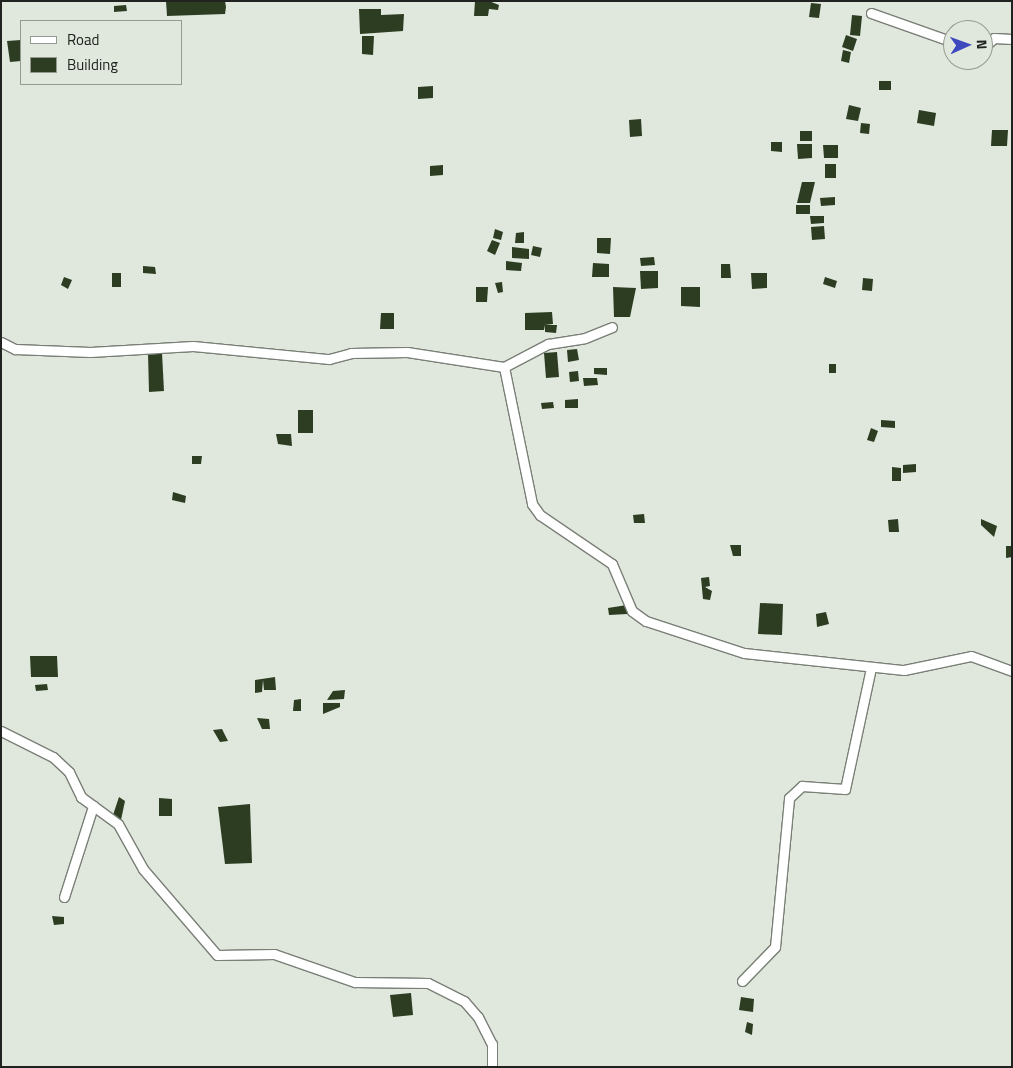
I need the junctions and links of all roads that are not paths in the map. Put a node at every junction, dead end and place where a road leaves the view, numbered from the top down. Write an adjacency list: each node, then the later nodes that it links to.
1 (871, 13): 2 (street)
2 (943, 38)
3 (993, 39): 4 (street)
4 (1012, 39)
5 (612, 327): 7 (street)
6 (1, 342): 7 (street)
7 (504, 367): 8 (street)
8 (871, 668): 9 (street); 13 (street)
9 (1012, 671)
10 (1, 731): 11 (street)
11 (93, 806): 12 (street); 14 (street)
12 (64, 898)
13 (742, 981)
14 (492, 1067)

